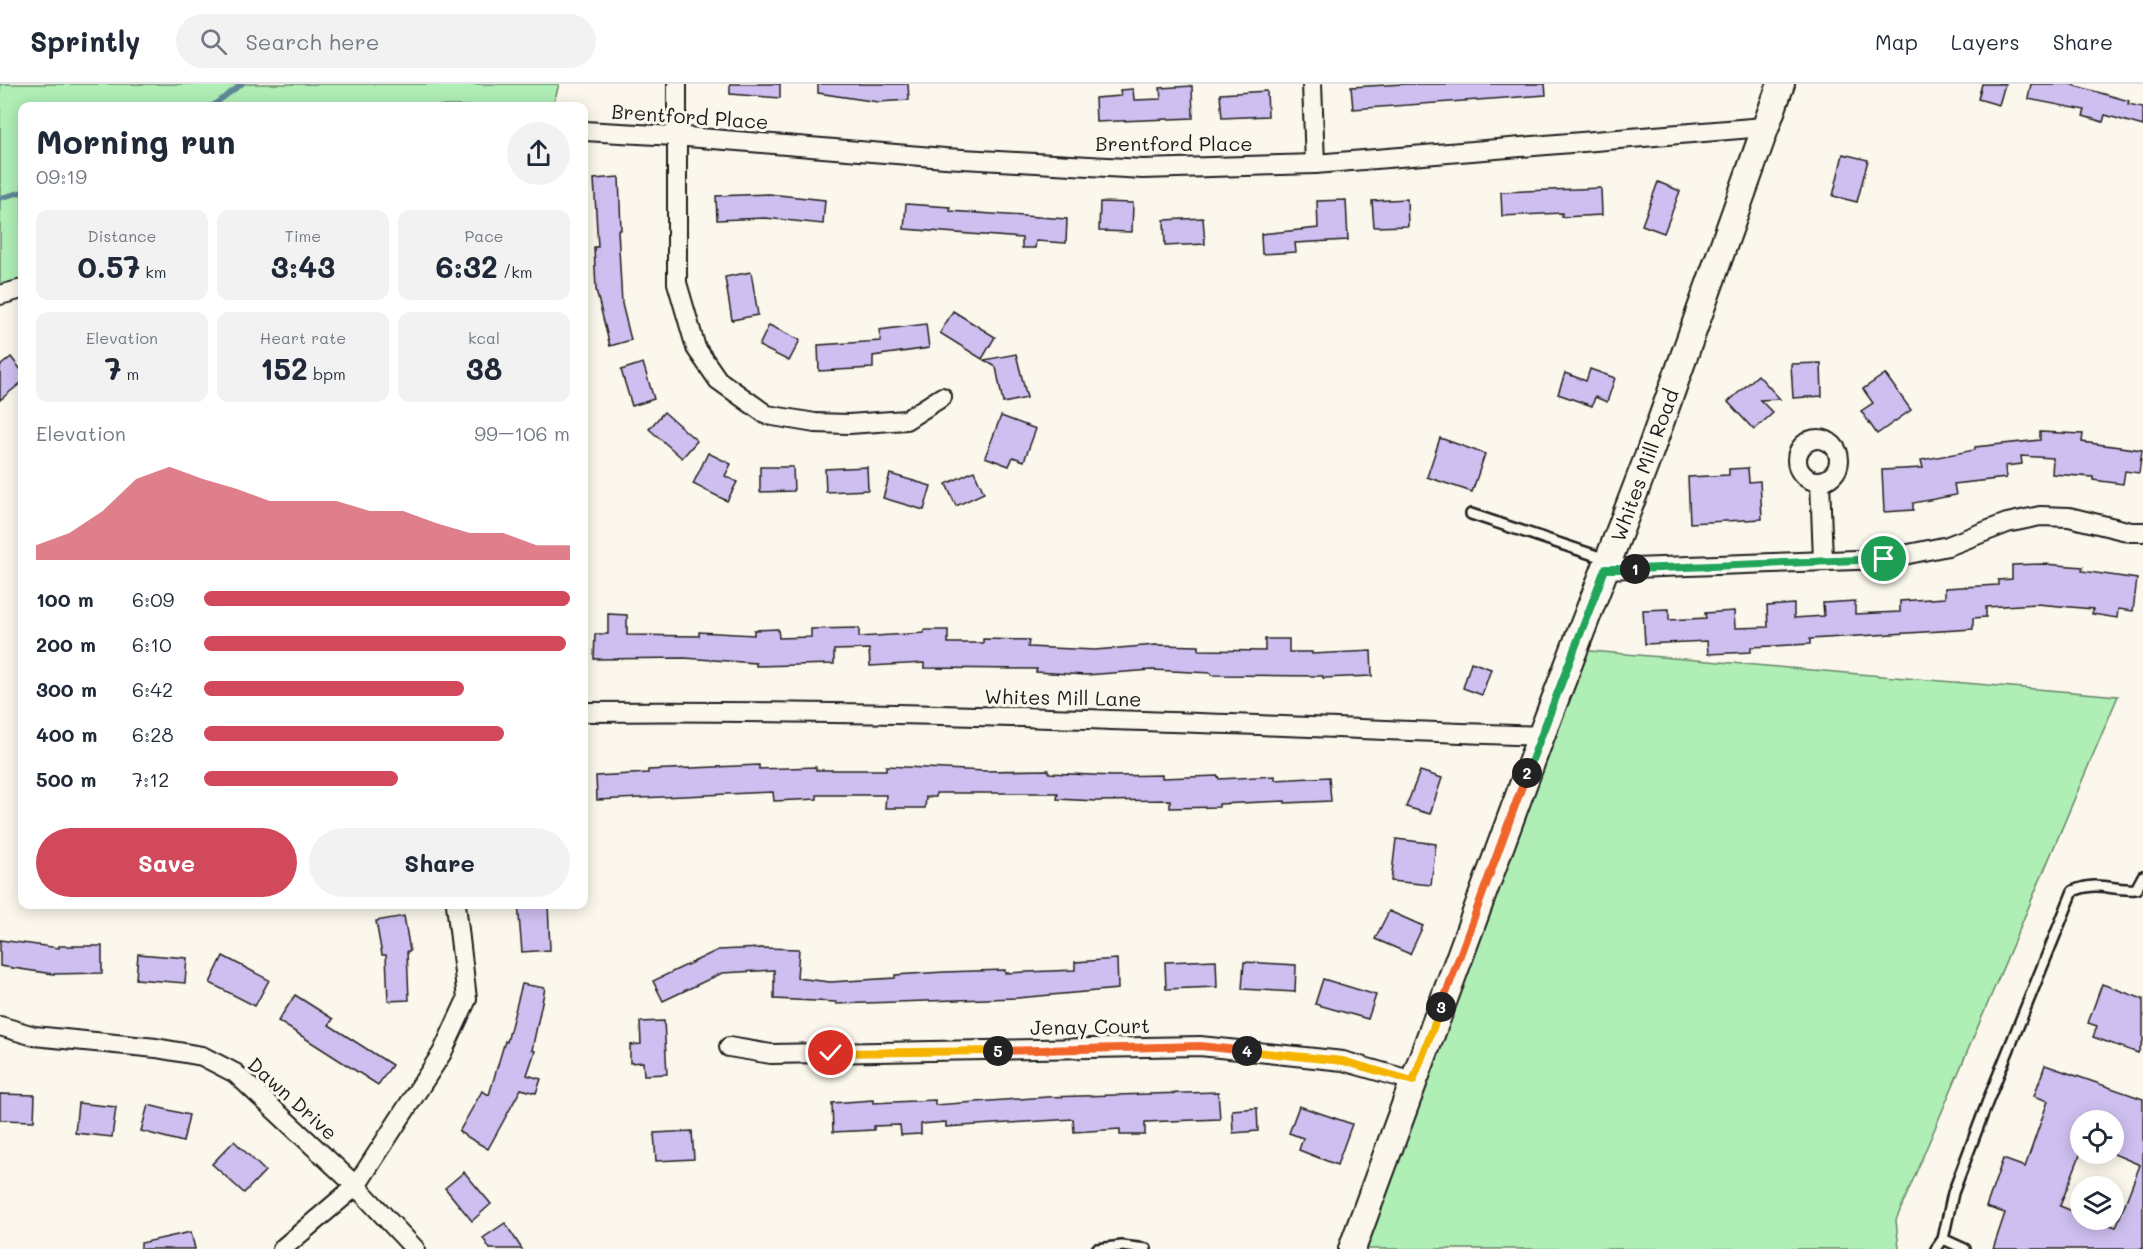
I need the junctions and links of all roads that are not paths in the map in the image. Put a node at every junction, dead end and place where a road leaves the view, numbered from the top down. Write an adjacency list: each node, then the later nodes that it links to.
1 (677, 84): 6 (street)
2 (1312, 84): 7 (street)
3 (1781, 84): 4 (street, Whites Mill Road)
4 (1764, 127): 7 (street, Brentford Place); 15 (street, Whites Mill Road)
5 (588, 131): 6 (street, Brentford Place)
6 (675, 136): 7 (street, Brentford Place); 10 (street)
7 (1315, 164)
8 (18, 290): 9 (street)
9 (0, 295)
10 (942, 397)
11 (1820, 481): 14 (street)
12 (1471, 514): 15 (lane)
13 (2143, 532): 14 (street)
14 (1823, 561): 15 (street)
15 (1606, 565): 17 (street, Whites Mill Road)
16 (588, 712): 17 (street, Whites Mill Lane)
17 (1541, 736): 22 (street, Whites Mill Road)
18 (2143, 876): 24 (lane)
19 (457, 909): 23 (street)
20 (0, 1026): 23 (street, Dawn Drive)
21 (729, 1047): 22 (street, Jenay Court)
22 (1413, 1081): 29 (street, Whites Mill Road)
23 (356, 1186): 25 (street); 26 (street, Dawn Drive)
24 (1943, 1239): 30 (lane); 31 (lane)
25 (282, 1249)
26 (415, 1249)
27 (1097, 1249): 28 (lane)
28 (1146, 1249)
29 (1352, 1249)
30 (1936, 1249)
31 (1965, 1249)

